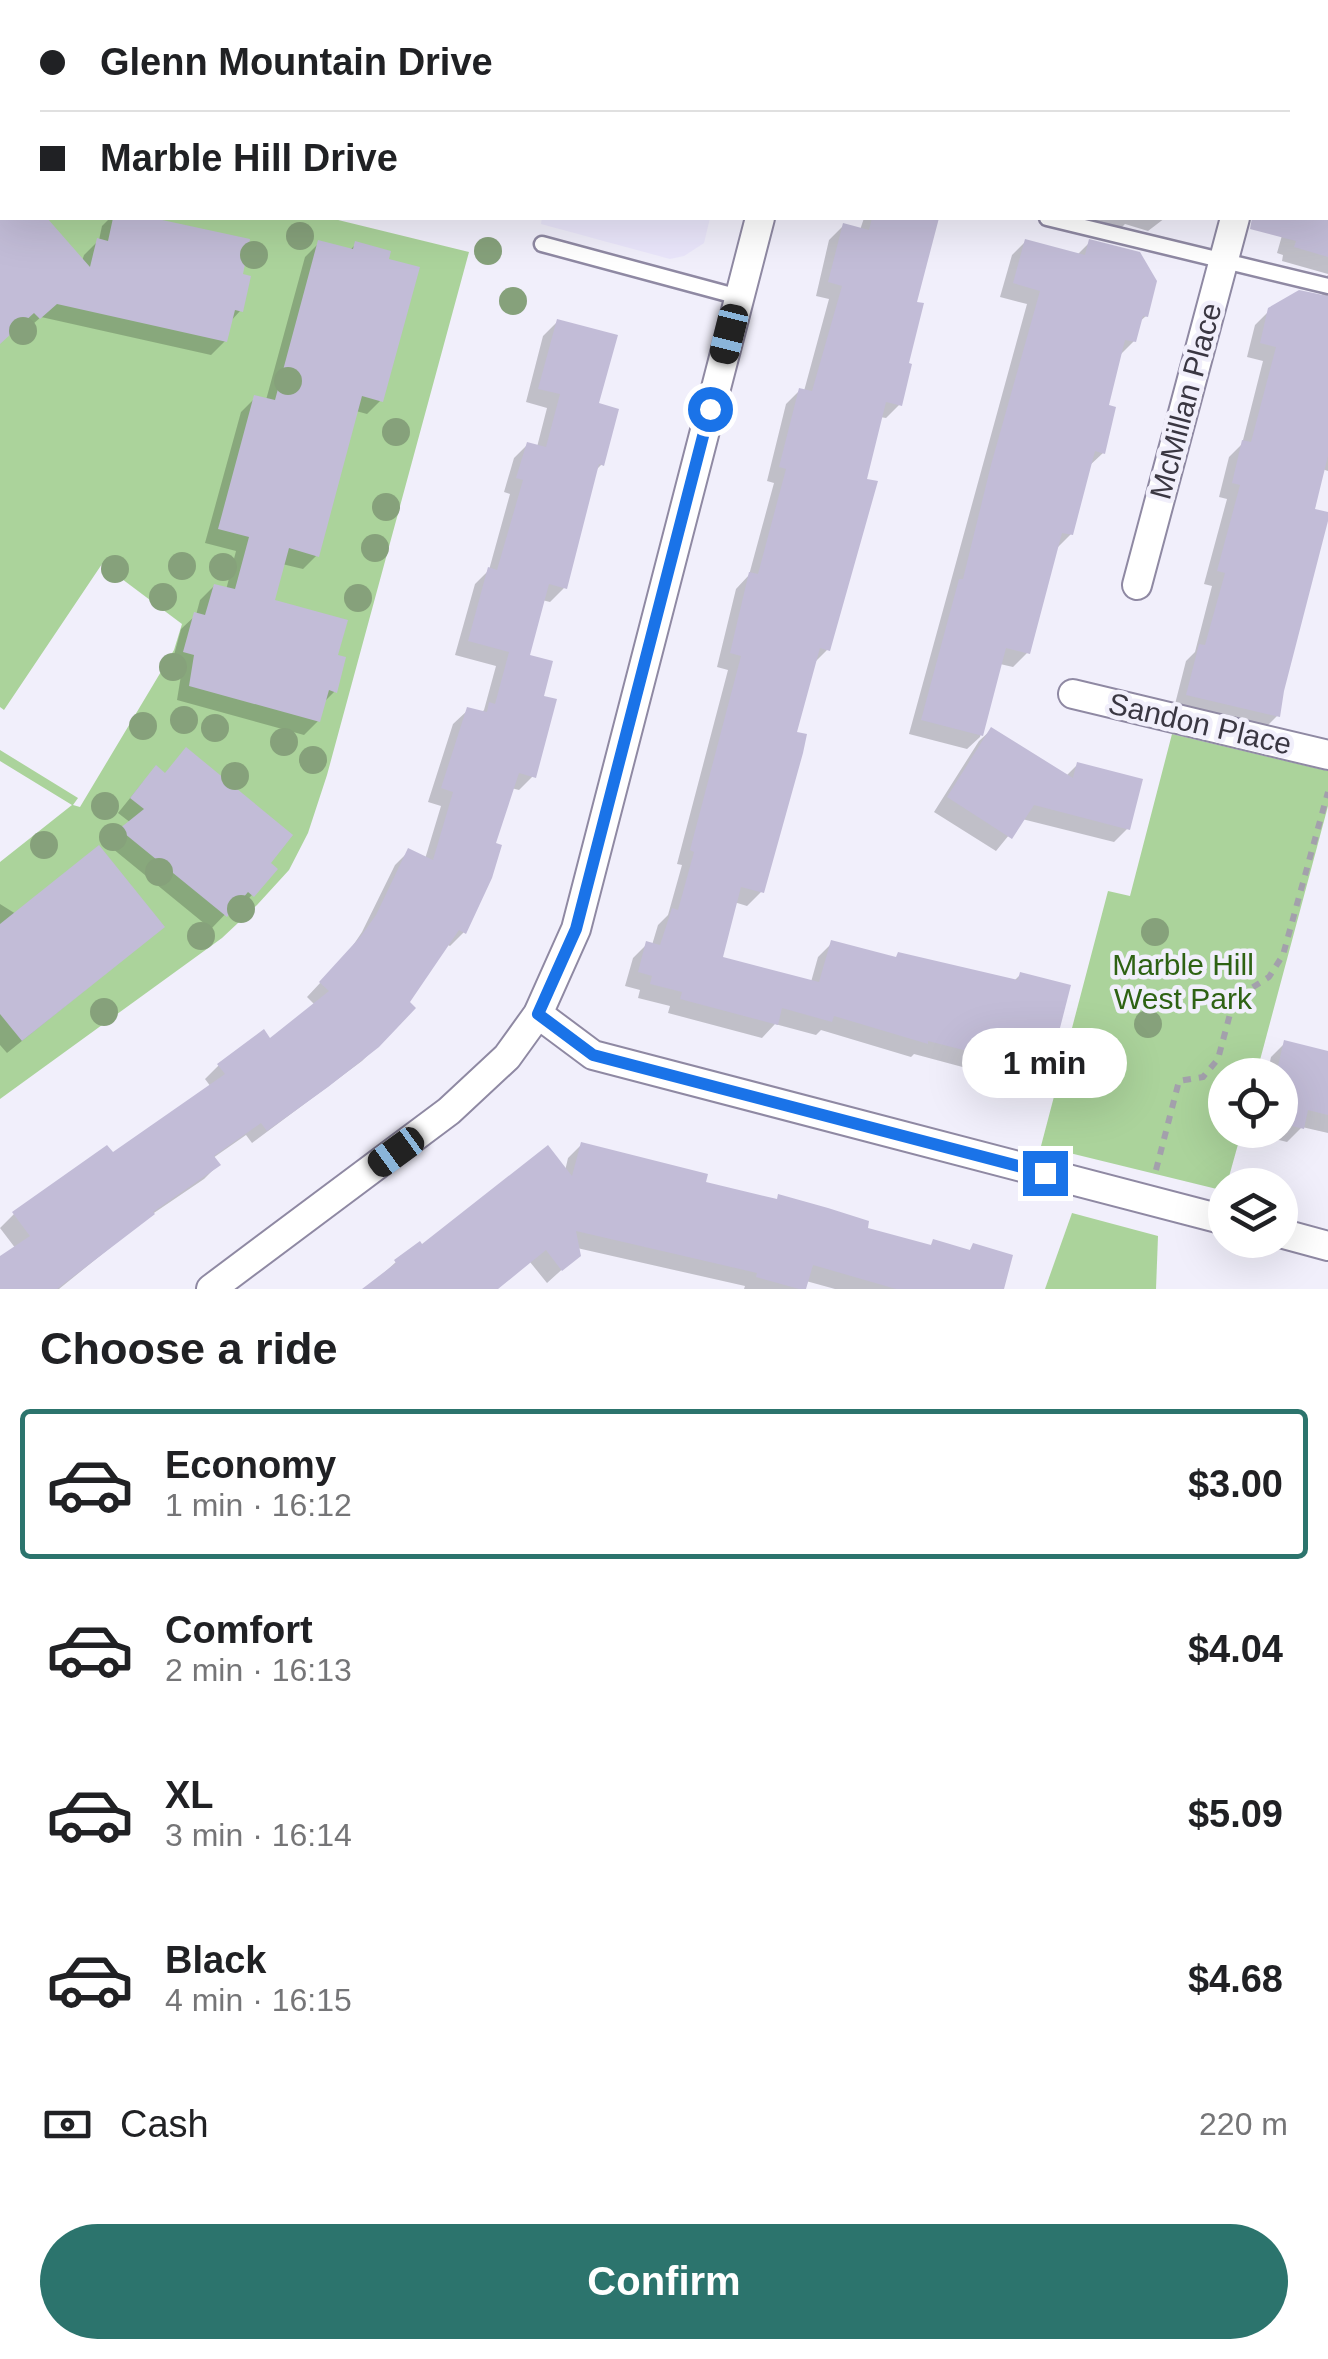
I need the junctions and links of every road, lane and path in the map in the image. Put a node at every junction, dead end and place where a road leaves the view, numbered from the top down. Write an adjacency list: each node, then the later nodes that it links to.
1 (759, 220): 7 (street)
2 (1055, 220): 5 (lane)
3 (1234, 220): 5 (street, McMillan Place)
4 (542, 244): 7 (lane)
5 (1223, 261): 6 (lane); 8 (street, McMillan Place)
6 (1328, 286)
7 (738, 298): 12 (street)
8 (1137, 585)
9 (1073, 694): 10 (street, Sandon Place)
10 (1328, 755)
11 (1328, 792): 13 (path)
12 (538, 1014): 13 (street); 17 (street)
13 (1148, 1200): 14 (street)
14 (1208, 1216)
15 (1298, 1238): 16 (street)
16 (1328, 1246)
17 (211, 1289)

